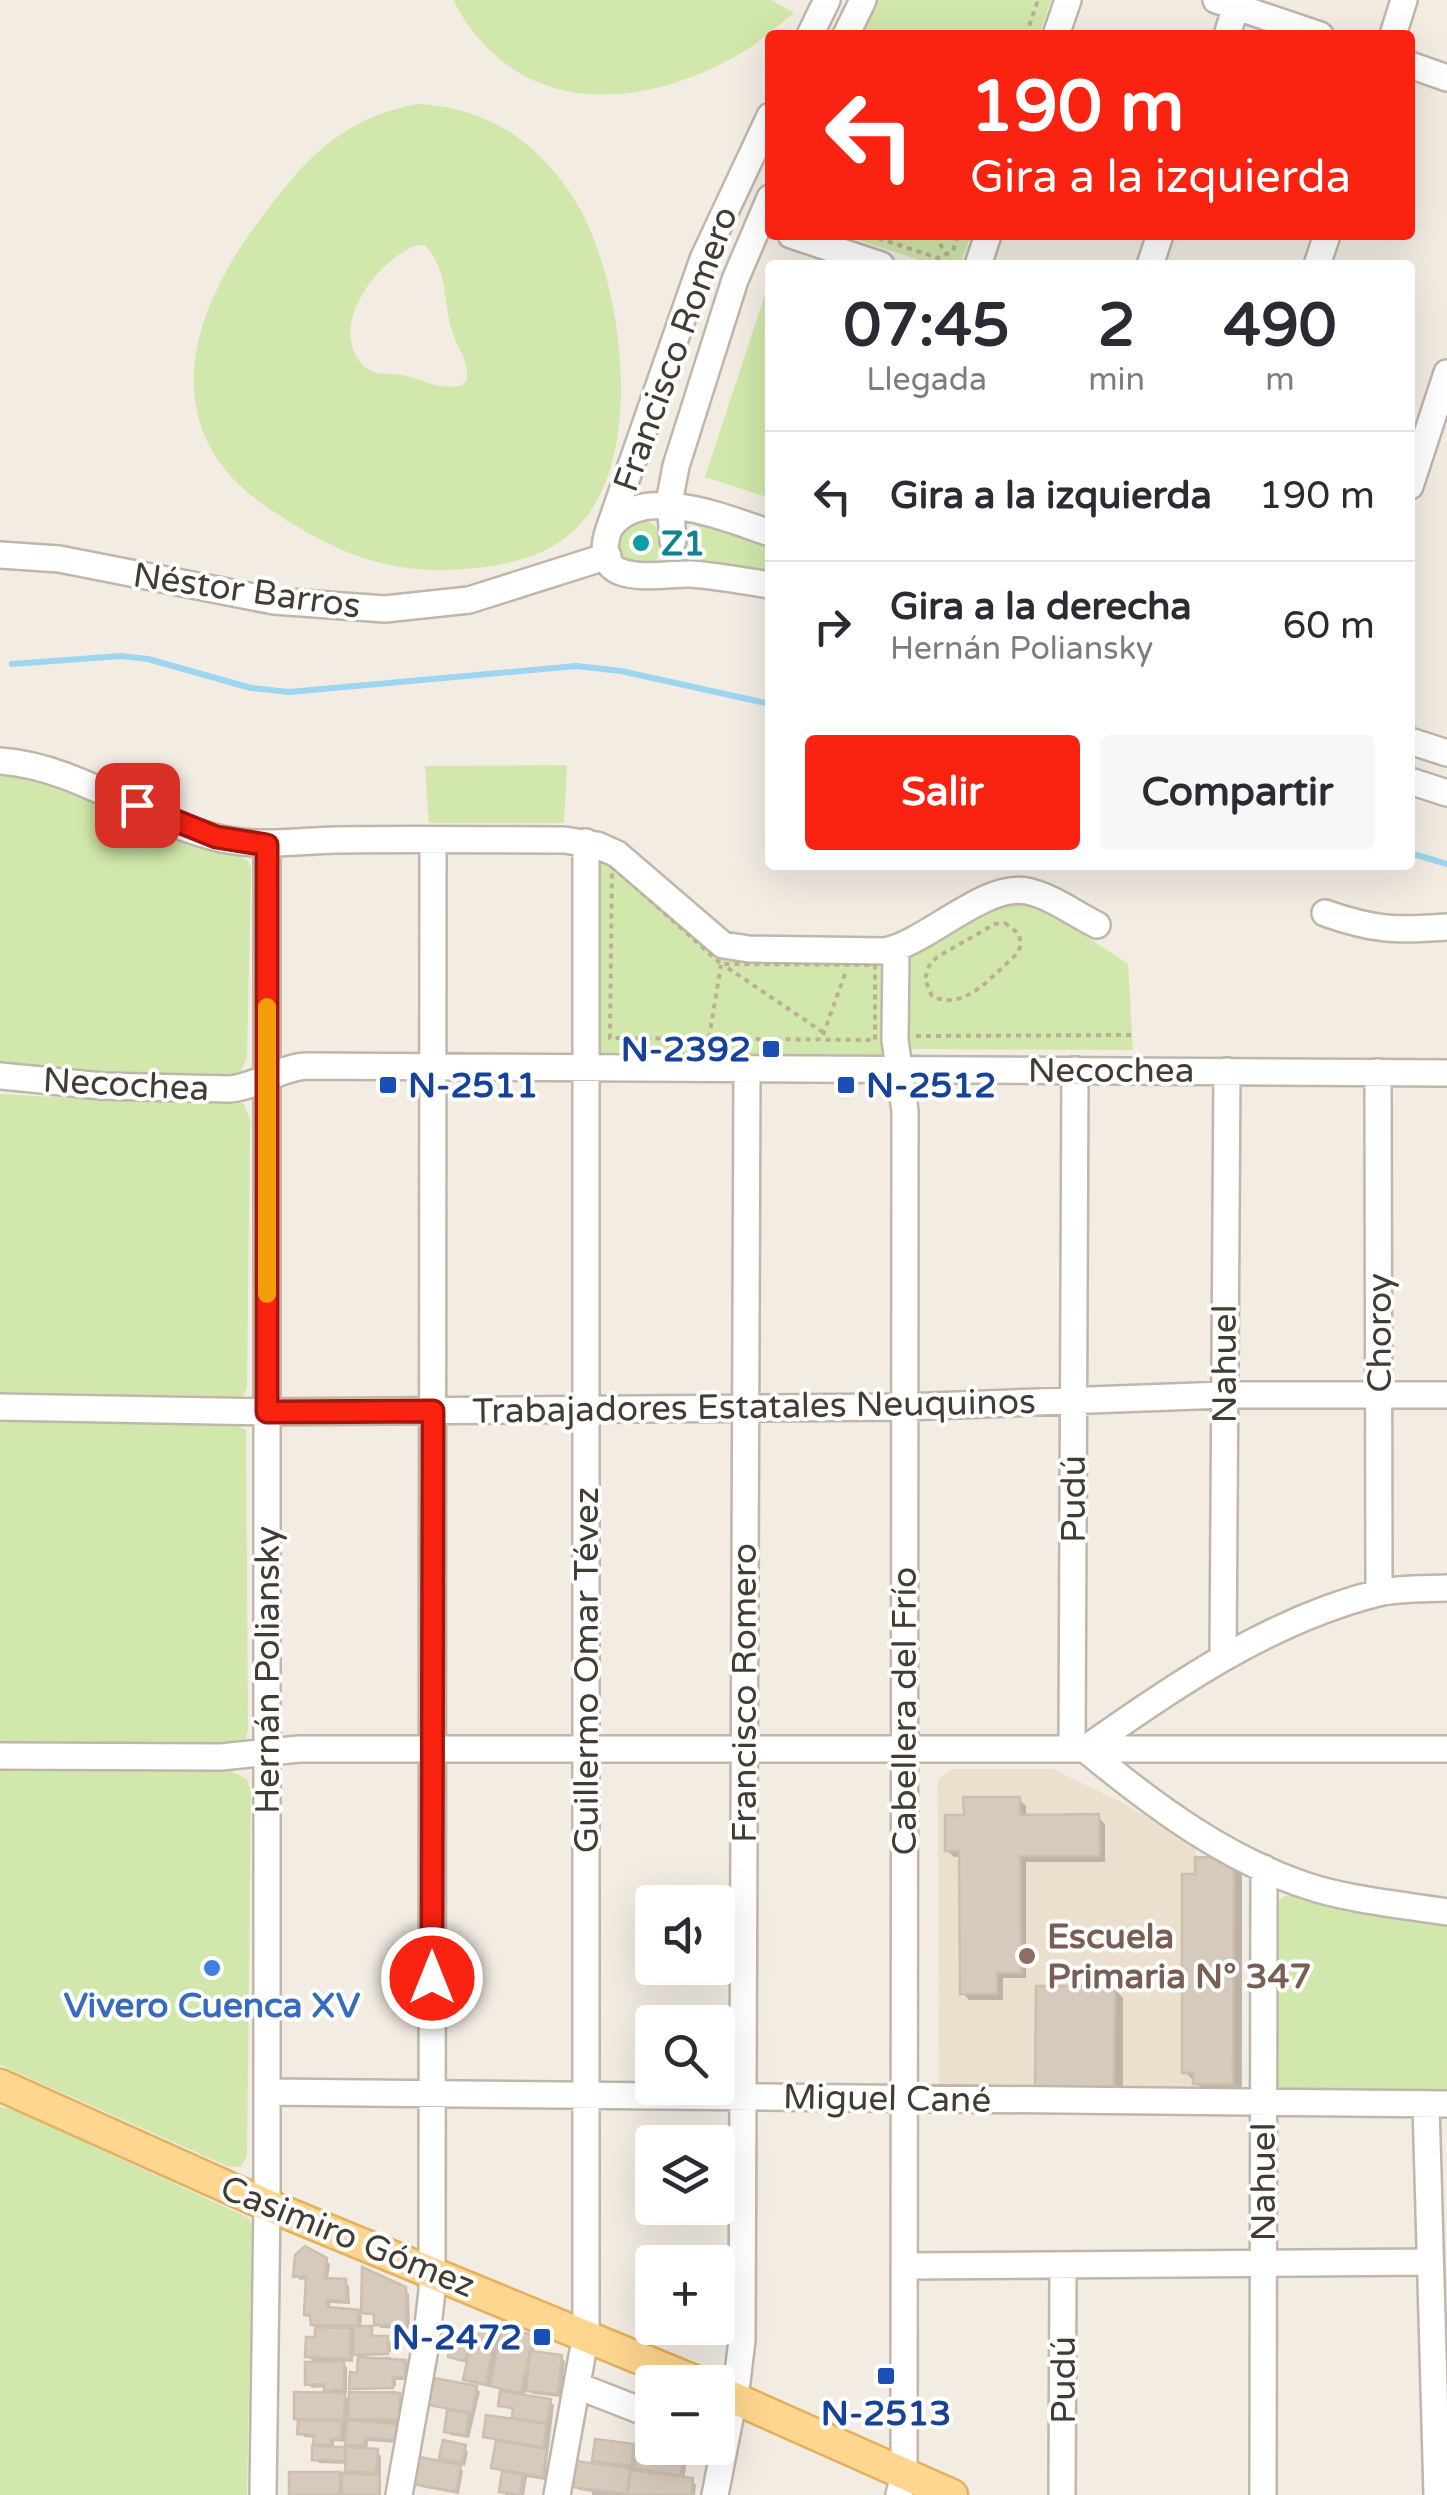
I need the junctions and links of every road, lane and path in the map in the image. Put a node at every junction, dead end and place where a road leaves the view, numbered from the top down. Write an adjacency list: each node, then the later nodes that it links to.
1 (827, 0): 7 (street)
2 (863, 0): 8 (street)
3 (1038, 0): 9 (path)
4 (1068, 0): 10 (street)
5 (1404, 0): 13 (street)
6 (1230, 2): 11 (street); 12 (street)
7 (812, 30)
8 (848, 30)
9 (1028, 30)
10 (1058, 30)
11 (1227, 30)
12 (1306, 30)
13 (1395, 30)
14 (1415, 67): 15 (street)
15 (1447, 78)
16 (765, 126): 17 (street, Francisco Romero)
17 (722, 212): 18 (street); 30 (street, Francisco Romero)
18 (764, 226): 28 (street, Francisco Romero)
19 (805, 240): 24 (street)
20 (884, 240): 23 (path)
21 (938, 240): 23 (path)
22 (956, 240): 23 (path)
23 (946, 254)
24 (866, 260)
25 (1447, 373): 26 (street)
26 (1427, 446): 27 (street)
27 (1415, 474)
28 (670, 506): 29 (street); 31 (street); 32 (street, Francisco Romero)
29 (636, 510): 30 (street); 32 (street)
30 (608, 529): 34 (street)
31 (765, 531)
32 (673, 541): 35 (street)
33 (0, 556): 34 (street, Néstor Barros)
34 (608, 556): 35 (street)
35 (647, 577): 36 (street)
36 (765, 584)
37 (1415, 744): 38 (street)
38 (1447, 754)
39 (0, 761): 44 (street)
40 (1415, 783): 41 (street)
41 (1447, 793)
42 (434, 840): 43 (street); 44 (street); 56 (street)
43 (586, 842): 49 (street); 57 (street, Guillermo Omar Tévez)
44 (267, 845): 65 (street, Hernán Poliansky)
45 (1325, 914): 48 (street)
46 (996, 924): 46 (path)
47 (1097, 925): 49 (street)
48 (1447, 927)
49 (896, 949): 59 (street, Cabellera del Frío)
50 (721, 964): 51 (path); 52 (path); 55 (path); 55 (path)
51 (848, 964): 52 (path); 52 (path)
52 (822, 1036): 55 (path)
53 (916, 1036): 54 (path)
54 (1132, 1036)
55 (709, 1038)
56 (434, 1068): 57 (street, Necochea); 65 (street, Necochea); 74 (street)
57 (586, 1068): 58 (street, Necochea); 73 (street, Guillermo Omar Tévez)
58 (747, 1069): 59 (street, Necochea); 72 (street, Francisco Romero)
59 (901, 1070): 60 (street, Necochea); 71 (street, Cabellera del Frío)
60 (1074, 1070): 61 (street, Necochea); 69 (street, Pudú)
61 (1227, 1071): 62 (street, Necochea); 66 (street, Nahuel)
62 (1378, 1072): 63 (street, Necochea); 67 (street, Choroy)
63 (1447, 1073)
64 (0, 1076): 65 (street, Necochea)
65 (267, 1078): 75 (street, Hernán Poliansky)
66 (1224, 1394): 67 (street, Trabajadores Estatales Neuquinos); 69 (street, Trabajadores Estatales Neuquinos); 78 (street, Nahuel)
67 (1379, 1394): 68 (street, Trabajadores Estatales Neuquinos); 77 (street, Choroy)
68 (1447, 1394)
69 (1073, 1400): 71 (street, Trabajadores Estatales Neuquinos); 83 (street, Pudú)
70 (0, 1407): 75 (street, Trabajadores Estatales Neuquinos)
71 (904, 1407): 72 (street, Trabajadores Estatales Neuquinos); 82 (street, Cabellera del Frío)
72 (745, 1408): 73 (street, Trabajadores Estatales Neuquinos); 81 (street, Francisco Romero)
73 (586, 1410): 74 (street, Trabajadores Estatales Neuquinos); 80 (street, Guillermo Omar Tévez)
74 (433, 1411): 75 (street, Trabajadores Estatales Neuquinos); 79 (street)
75 (267, 1412): 85 (street, Hernán Poliansky)
76 (1447, 1588): 77 (street)
77 (1379, 1593): 78 (street)
78 (1224, 1658): 83 (street)
79 (433, 1749): 80 (street); 85 (street); 91 (street)
80 (586, 1749): 81 (street); 92 (street, Guillermo Omar Tévez)
81 (744, 1749): 82 (street); 93 (street, Francisco Romero)
82 (904, 1749): 83 (street); 94 (street, Cabellera del Frío)
83 (1079, 1749): 84 (street); 87 (street)
84 (1447, 1749)
85 (267, 1752): 86 (street); 90 (street, Hernán Poliansky)
86 (0, 1756)
87 (1264, 1868): 88 (street); 95 (street, Nahuel)
88 (1447, 1912)
89 (0, 2086): 97 (main road, Casimiro Gómez)
90 (266, 2092): 91 (street, Miguel Cané); 97 (street, Hernán Poliansky)
91 (432, 2093): 92 (street, Miguel Cané); 103 (street)
92 (586, 2095): 93 (street, Miguel Cané); 104 (street, Guillermo Omar Tévez)
93 (742, 2096): 94 (street, Miguel Cané); 107 (street, Francisco Romero)
94 (904, 2098): 95 (street, Miguel Cané); 102 (street, Cabellera del Frío)
95 (1263, 2102): 96 (street, Miguel Cané); 100 (street, Nahuel)
96 (1436, 2104): 98 (street)
97 (266, 2205): 103 (main road, Casimiro Gómez); 113 (street, Hernán Poliansky)
98 (1438, 2226): 99 (street)
99 (1430, 2262): 100 (street); 105 (street)
100 (1263, 2264): 101 (street); 119 (street, Nahuel)
101 (1063, 2265): 102 (street); 118 (street, Pudú)
102 (904, 2266): 112 (street, Cabellera del Frío)
103 (432, 2272): 104 (main road, Casimiro Gómez); 114 (street)
104 (586, 2334): 106 (main road, Casimiro Gómez); 108 (street, Guillermo Omar Tévez)
105 (1440, 2363): 120 (street)
106 (658, 2365)
107 (735, 2365)
108 (578, 2386): 110 (street); 115 (street, Guillermo Omar Tévez)
109 (735, 2400): 112 (main road)
110 (635, 2408)
111 (718, 2465): 116 (street, Francisco Romero)
112 (902, 2484): 117 (main road)
113 (263, 2495)
114 (399, 2495)
115 (557, 2495)
116 (714, 2495)
117 (952, 2495)
118 (1062, 2495)
119 (1263, 2495)
120 (1437, 2495)

